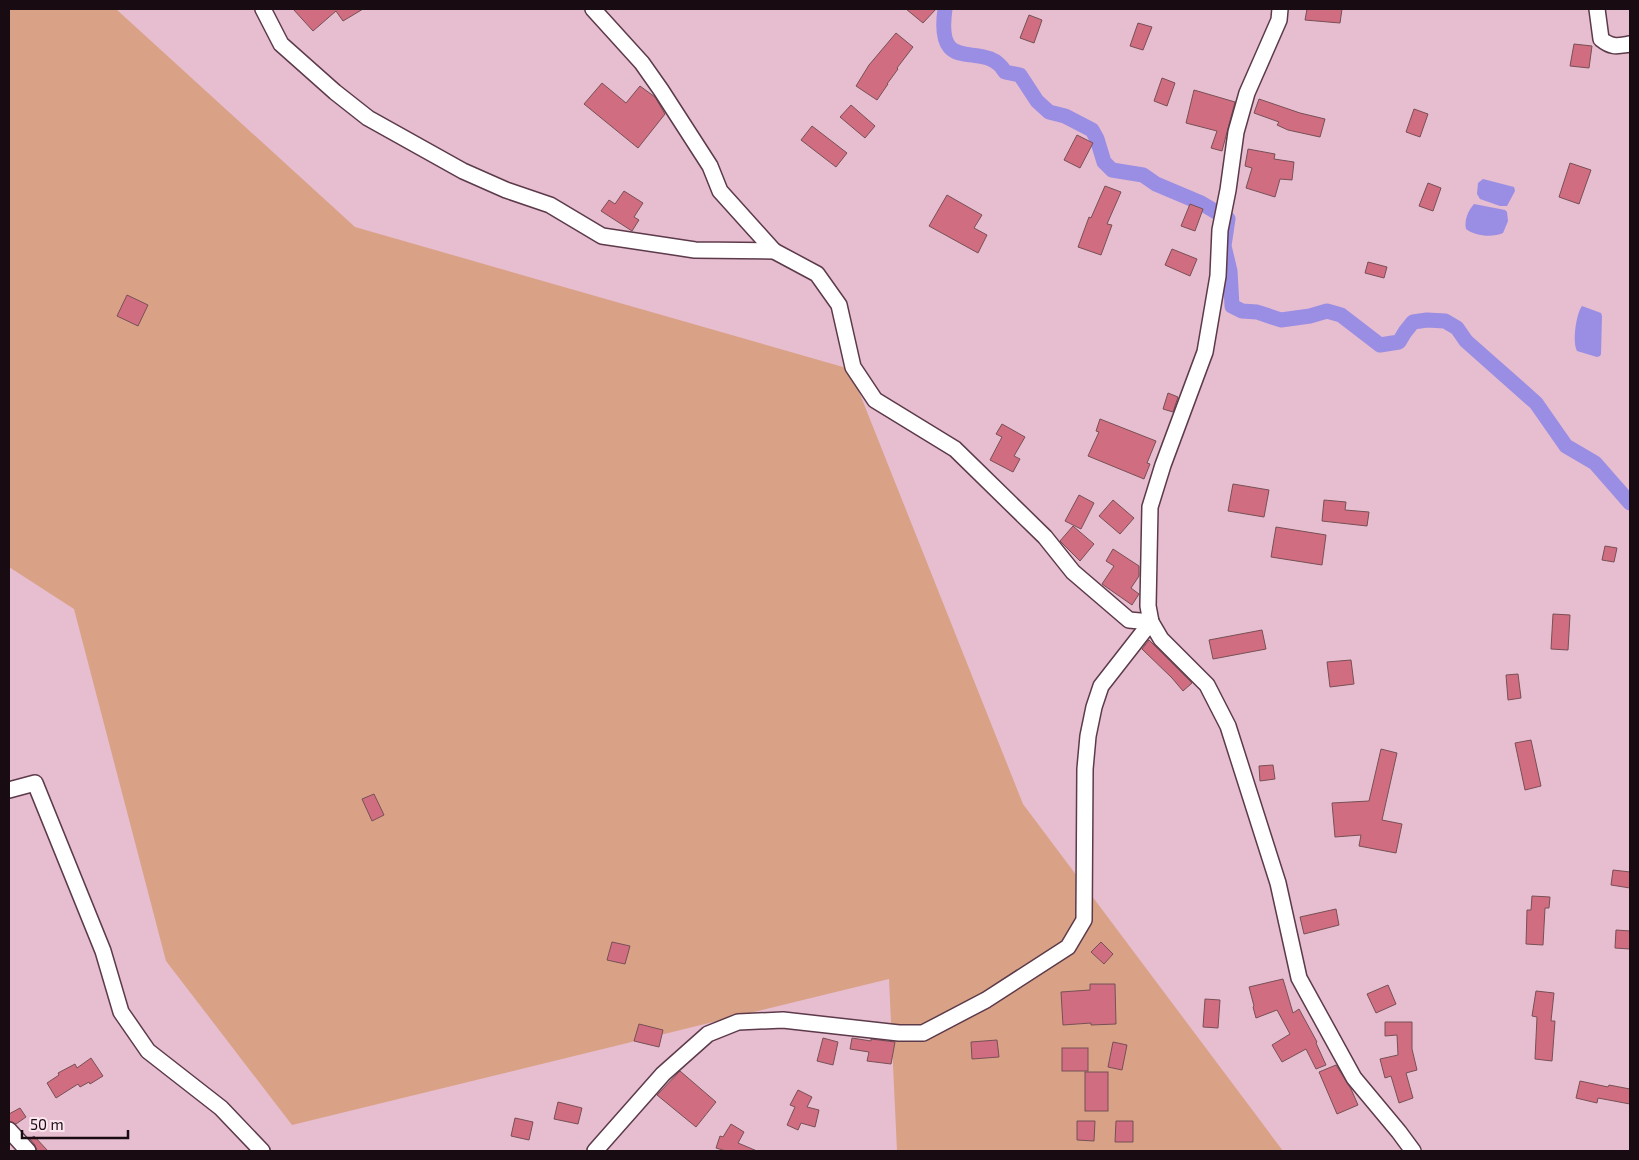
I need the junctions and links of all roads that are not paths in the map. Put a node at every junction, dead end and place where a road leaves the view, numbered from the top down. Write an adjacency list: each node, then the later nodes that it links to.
1 (263, 9): 6 (street)
2 (593, 9): 6 (street)
3 (1280, 9): 7 (street)
4 (1597, 9): 5 (street)
5 (1630, 44)
6 (774, 251): 7 (street)
7 (1151, 622): 12 (street); 13 (street)
8 (9, 790): 11 (street)
9 (9, 1130): 10 (street)
10 (28, 1151)
11 (262, 1151)
12 (595, 1151)
13 (1413, 1151)

